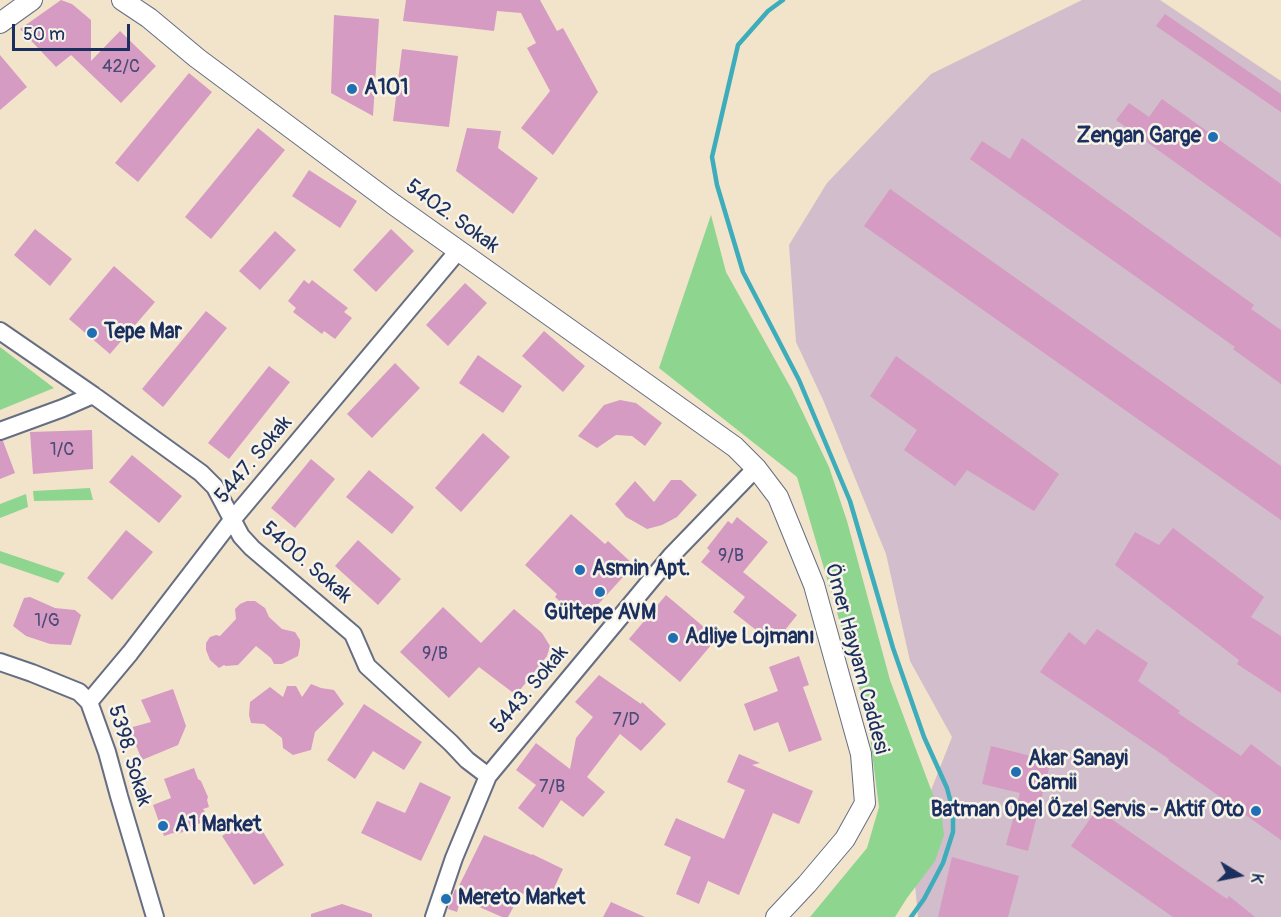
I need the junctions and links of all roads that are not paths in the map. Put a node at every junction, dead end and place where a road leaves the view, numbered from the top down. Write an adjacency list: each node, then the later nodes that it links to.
1 (32, 0): 3 (street)
2 (122, 0): 4 (street, 5402. Sokak)
3 (0, 23)
4 (458, 251): 8 (street, 5402. Sokak); 9 (street, 5447. Sokak)
5 (0, 331): 6 (street, 5400. Sokak)
6 (93, 395): 7 (street); 9 (street, 5400. Sokak)
7 (0, 431)
8 (756, 468): 12 (street, 5443. Sokak); 15 (street, Ömer Hayyam Caddesi)
9 (232, 520): 11 (street, 5447. Sokak); 12 (street, 5400. Sokak)
10 (0, 662): 11 (street, 5398. Sokak)
11 (89, 702): 13 (street, 5398. Sokak)
12 (488, 776): 14 (street, 5443. Sokak)
13 (155, 917)
14 (434, 917)
15 (776, 917)

